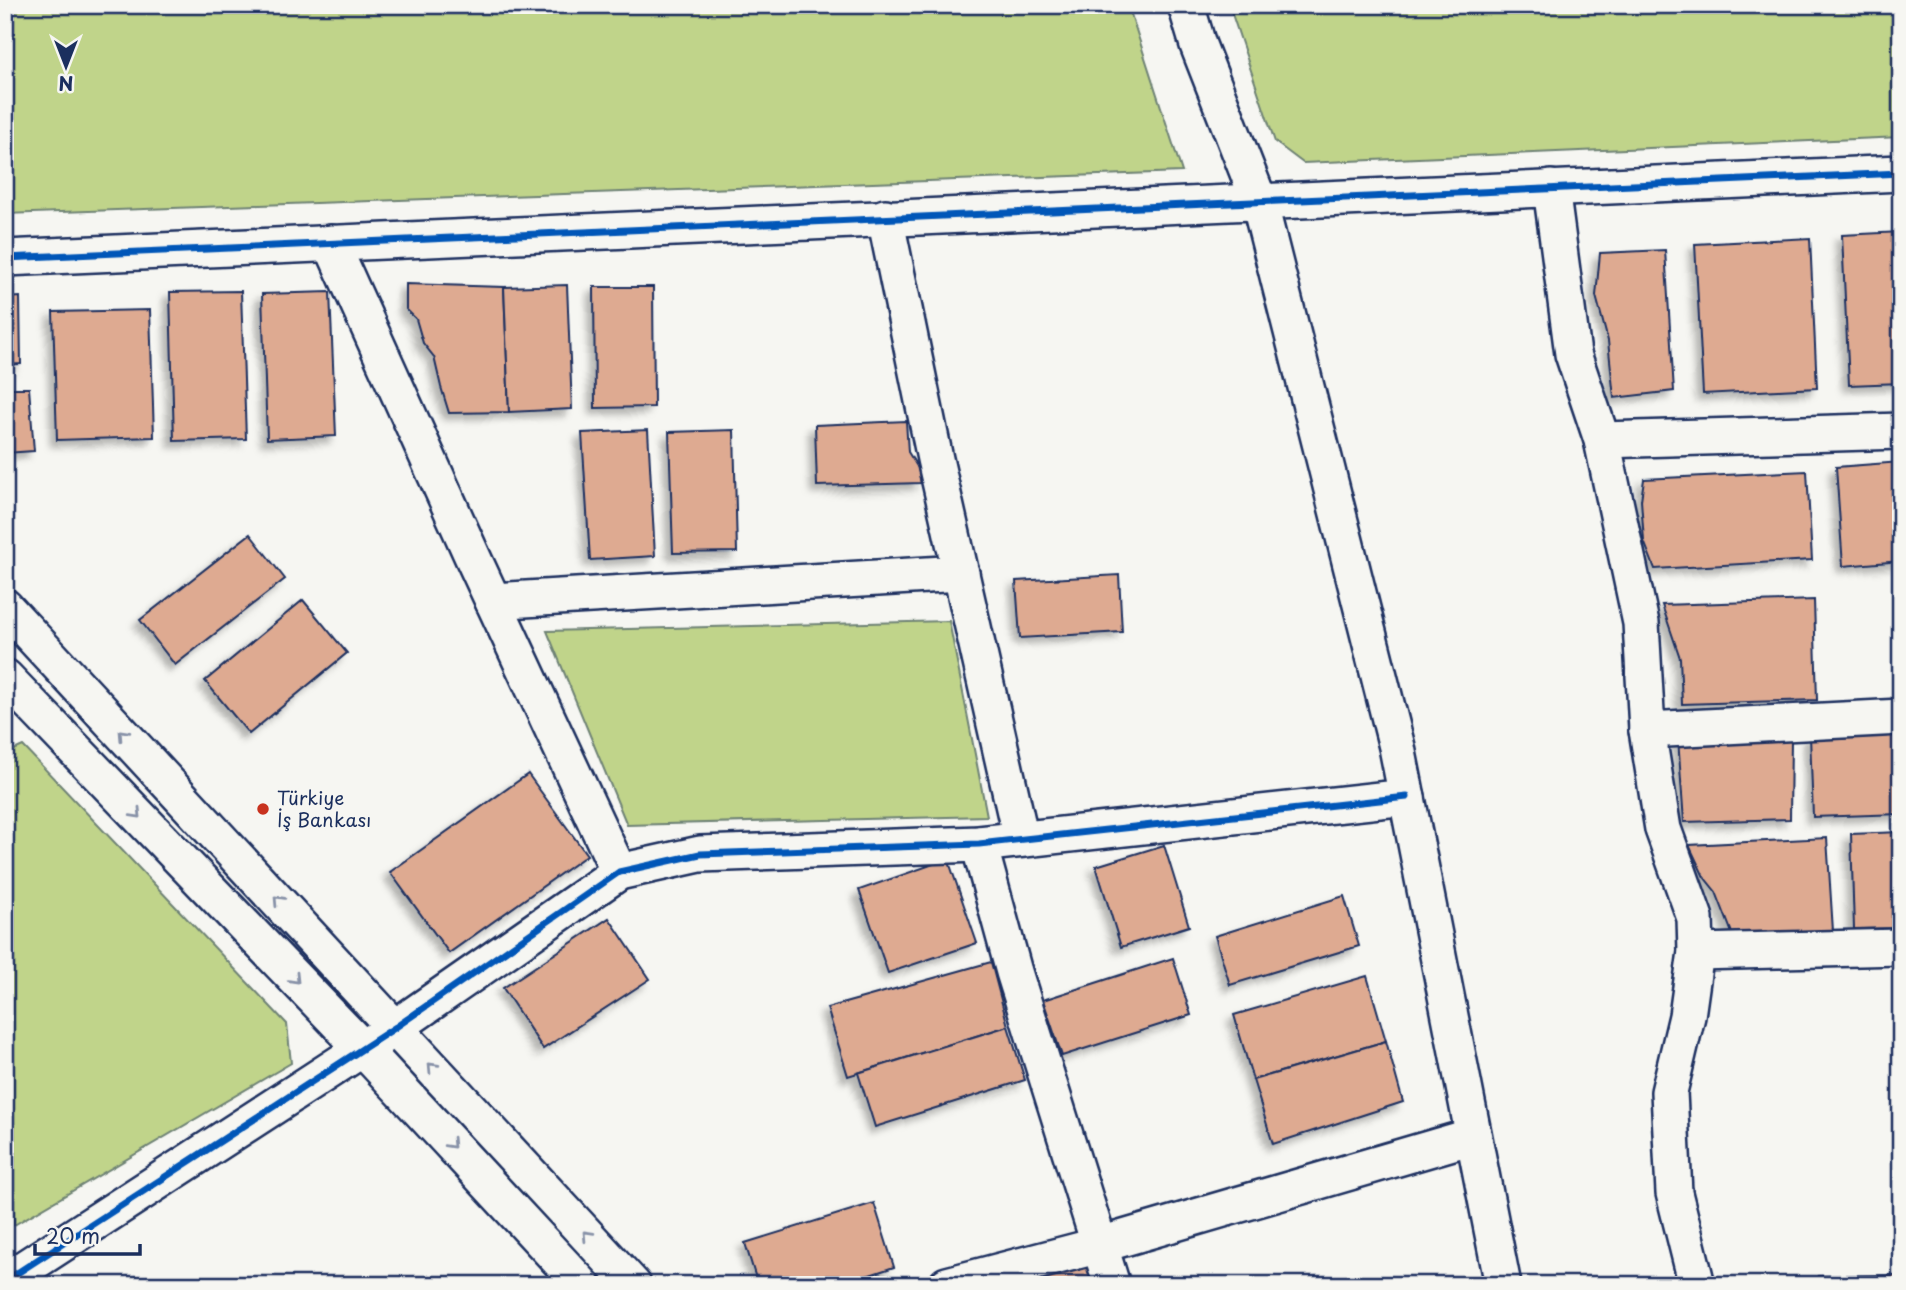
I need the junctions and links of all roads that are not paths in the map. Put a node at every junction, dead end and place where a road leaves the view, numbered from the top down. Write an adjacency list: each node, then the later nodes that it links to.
1 (1186, 5): 4 (street)
2 (1901, 173): 3 (street)
3 (1551, 188): 4 (street); 9 (street)
4 (1259, 201): 5 (street); 16 (street)
5 (885, 217): 6 (street); 10 (street)
6 (331, 243): 7 (street); 11 (street)
7 (5, 258)
8 (1901, 431): 9 (street)
9 (1602, 440): 15 (street)
10 (961, 573): 11 (street); 17 (street)
11 (493, 601): 19 (street)
12 (5, 607): 22 (street, one-way to 12)
13 (5, 677): 23 (street, one-way to 23)
14 (1901, 717): 15 (street)
15 (1647, 730): 21 (street)
16 (1406, 797): 17 (street); 24 (street)
17 (1021, 839): 18 (street)
18 (979, 844): 19 (street); 25 (street)
19 (619, 872): 22 (street)
20 (1901, 947): 21 (street)
21 (1696, 952): 32 (street)
22 (396, 1027): 23 (street); 28 (street, one-way to 22)
23 (363, 1049): 26 (street); 27 (street, one-way to 27)
24 (1473, 1136): 25 (street); 31 (street)
25 (1100, 1245): 29 (street); 30 (street)
26 (5, 1281)
27 (582, 1285)
28 (633, 1285)
29 (947, 1285)
30 (1112, 1285)
31 (1503, 1285)
32 (1697, 1285)

